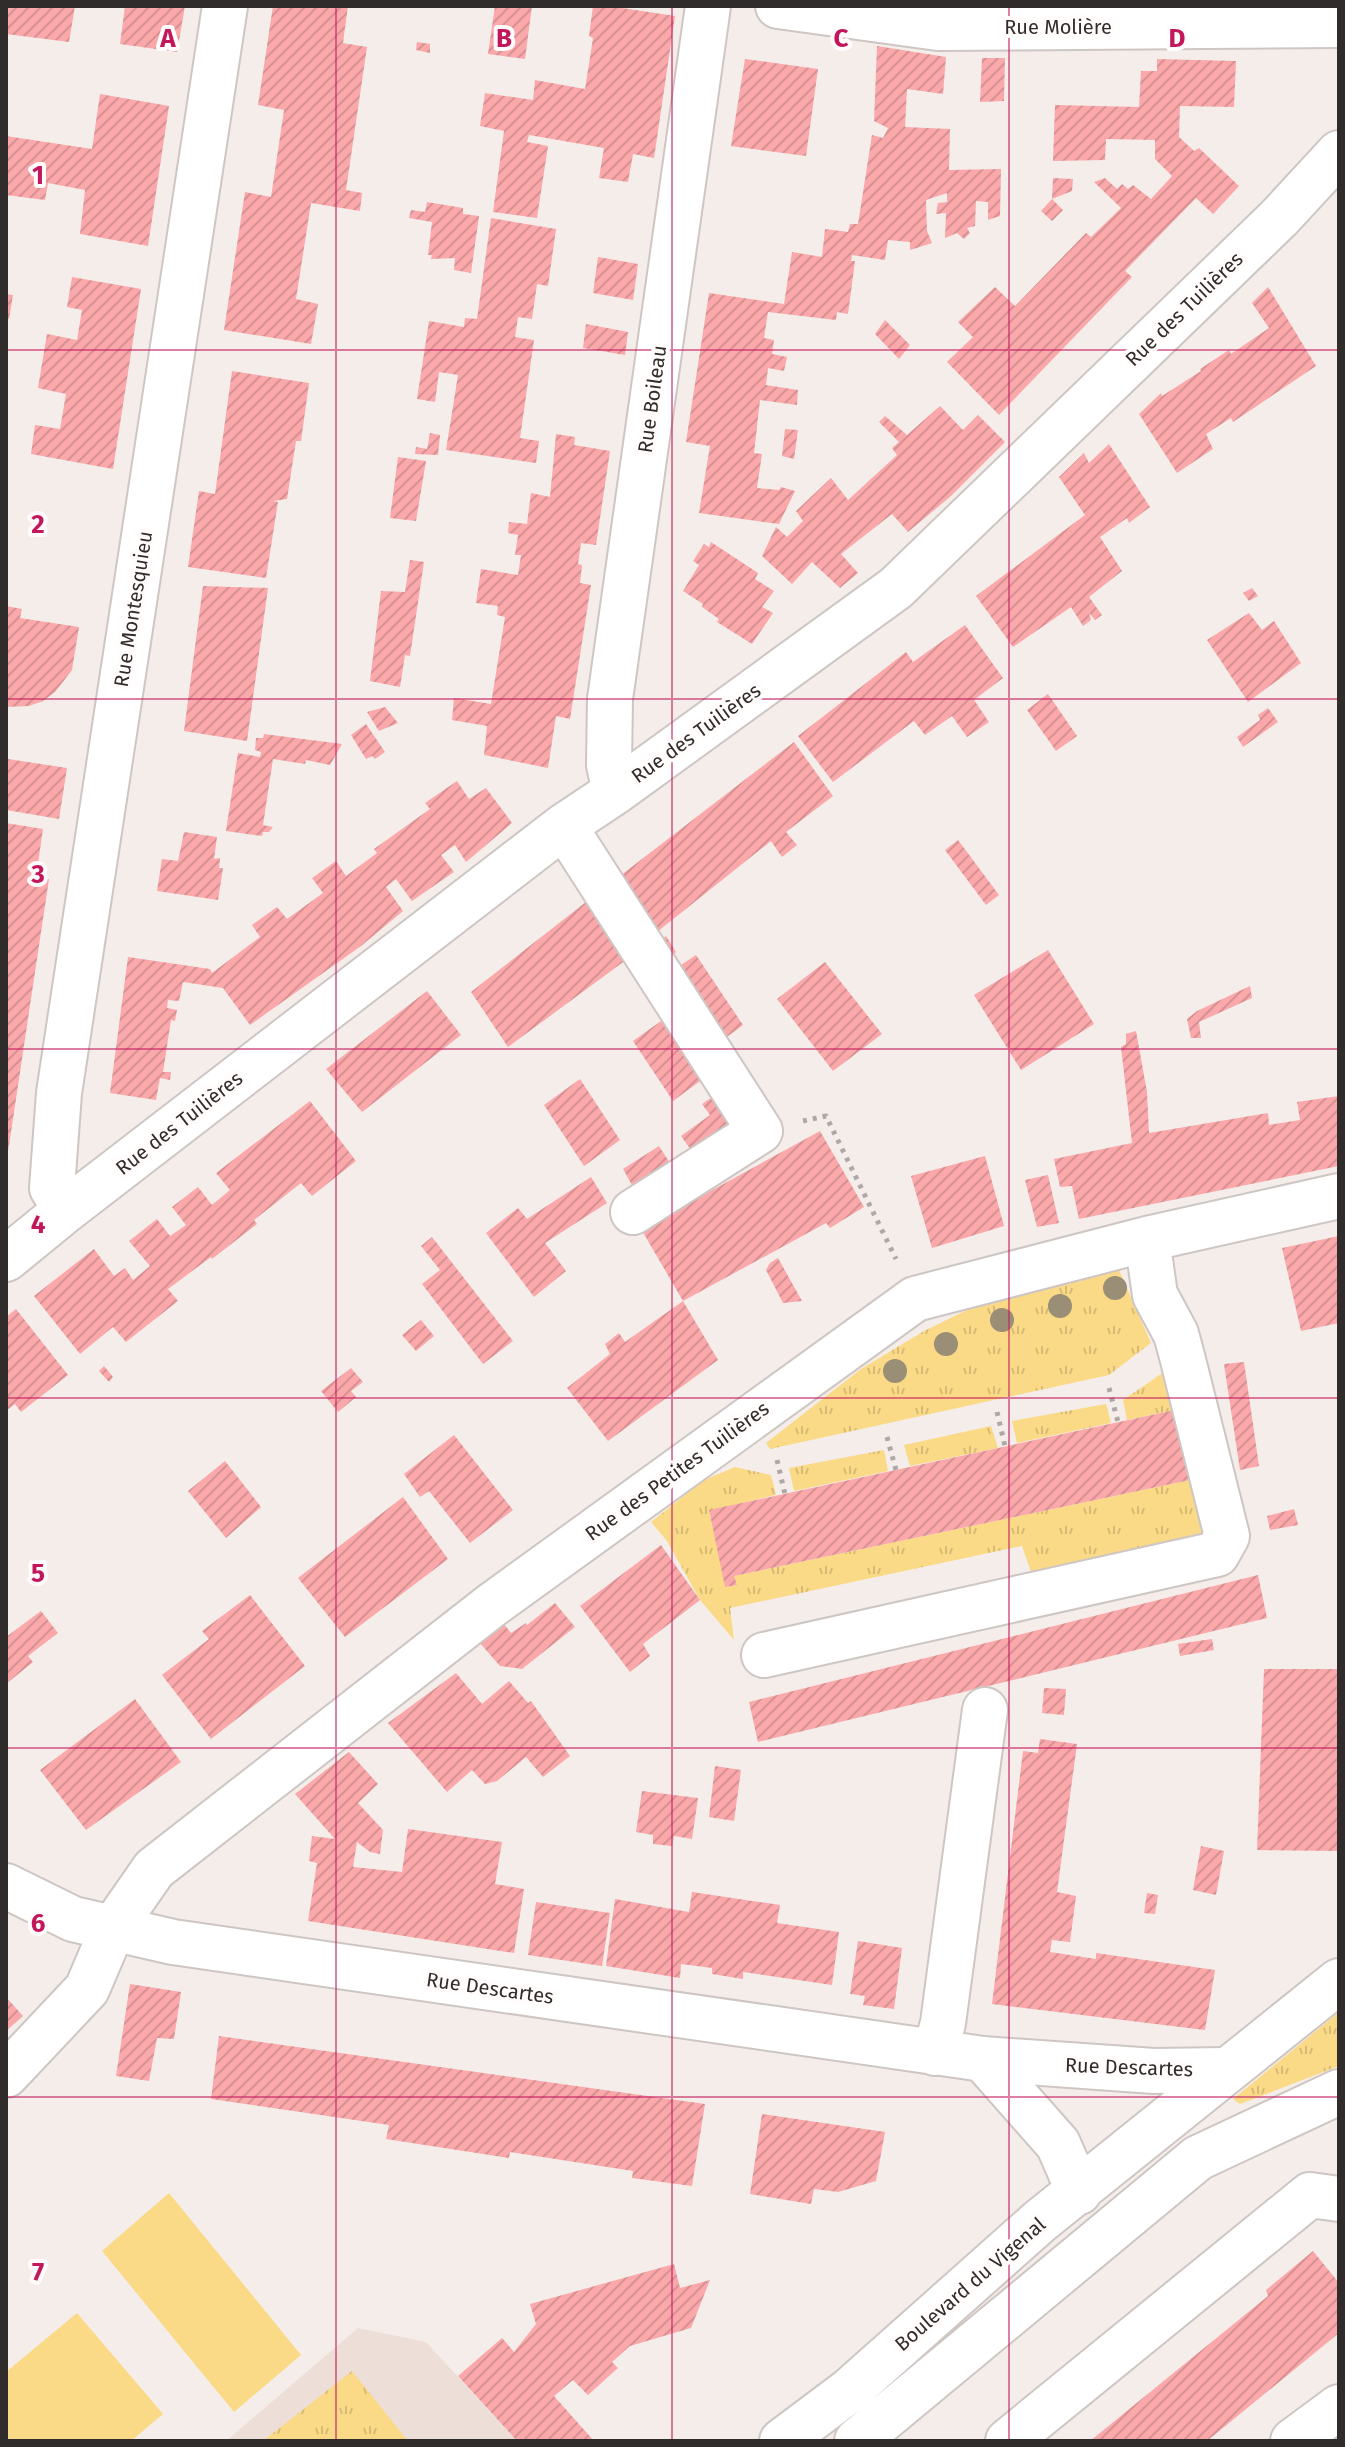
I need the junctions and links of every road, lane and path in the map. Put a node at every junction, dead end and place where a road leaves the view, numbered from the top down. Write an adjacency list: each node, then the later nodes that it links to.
1 (225, 6): 11 (street, Rue Montesquieu)
2 (708, 6): 7 (street, Rue Boileau)
3 (778, 6): 4 (street, Rue Molière)
4 (1032, 16): 5 (street, Rue Molière)
5 (1339, 25)
6 (1339, 153): 7 (street, Rue des Tuilières)
7 (615, 792): 8 (street, Rue des Tuilières)
8 (564, 826): 9 (street); 11 (street, Rue des Tuilières)
9 (760, 1131): 12 (street); 15 (path)
10 (1339, 1196): 13 (street, Rue des Petites Tuilières)
11 (66, 1210): 14 (street, Rue des Tuilières)
12 (633, 1212)
13 (1147, 1239): 15 (street, Rue des Petites Tuilières); 24 (street)
14 (6, 1259)
15 (915, 1299): 27 (street, Rue des Petites Tuilières)
16 (1109, 1388): 18 (path)
17 (997, 1412): 20 (path)
18 (1118, 1422)
19 (887, 1437): 22 (path)
20 (1005, 1446)
21 (777, 1460): 23 (path)
22 (896, 1470)
23 (785, 1494)
24 (764, 1655)
25 (985, 1710): 29 (street)
26 (6, 1886): 27 (street, Rue Descartes)
27 (113, 1928): 29 (street, Rue Descartes); 32 (street, Rue des Petites Tuilières)
28 (1339, 1981): 31 (street, Boulevard du Vigenal)
29 (935, 2053): 30 (street, Rue Descartes)
30 (983, 2059): 31 (street, Rue Descartes); 34 (street)
31 (1226, 2070): 34 (street, Boulevard du Vigenal)
32 (6, 2075)
33 (1339, 2092): 38 (street)
34 (1079, 2192): 37 (street, Boulevard du Vigenal)
35 (1339, 2199): 39 (street)
36 (1339, 2407): 40 (street)
37 (782, 2441)
38 (857, 2441)
39 (1008, 2441)
40 (1293, 2441)

